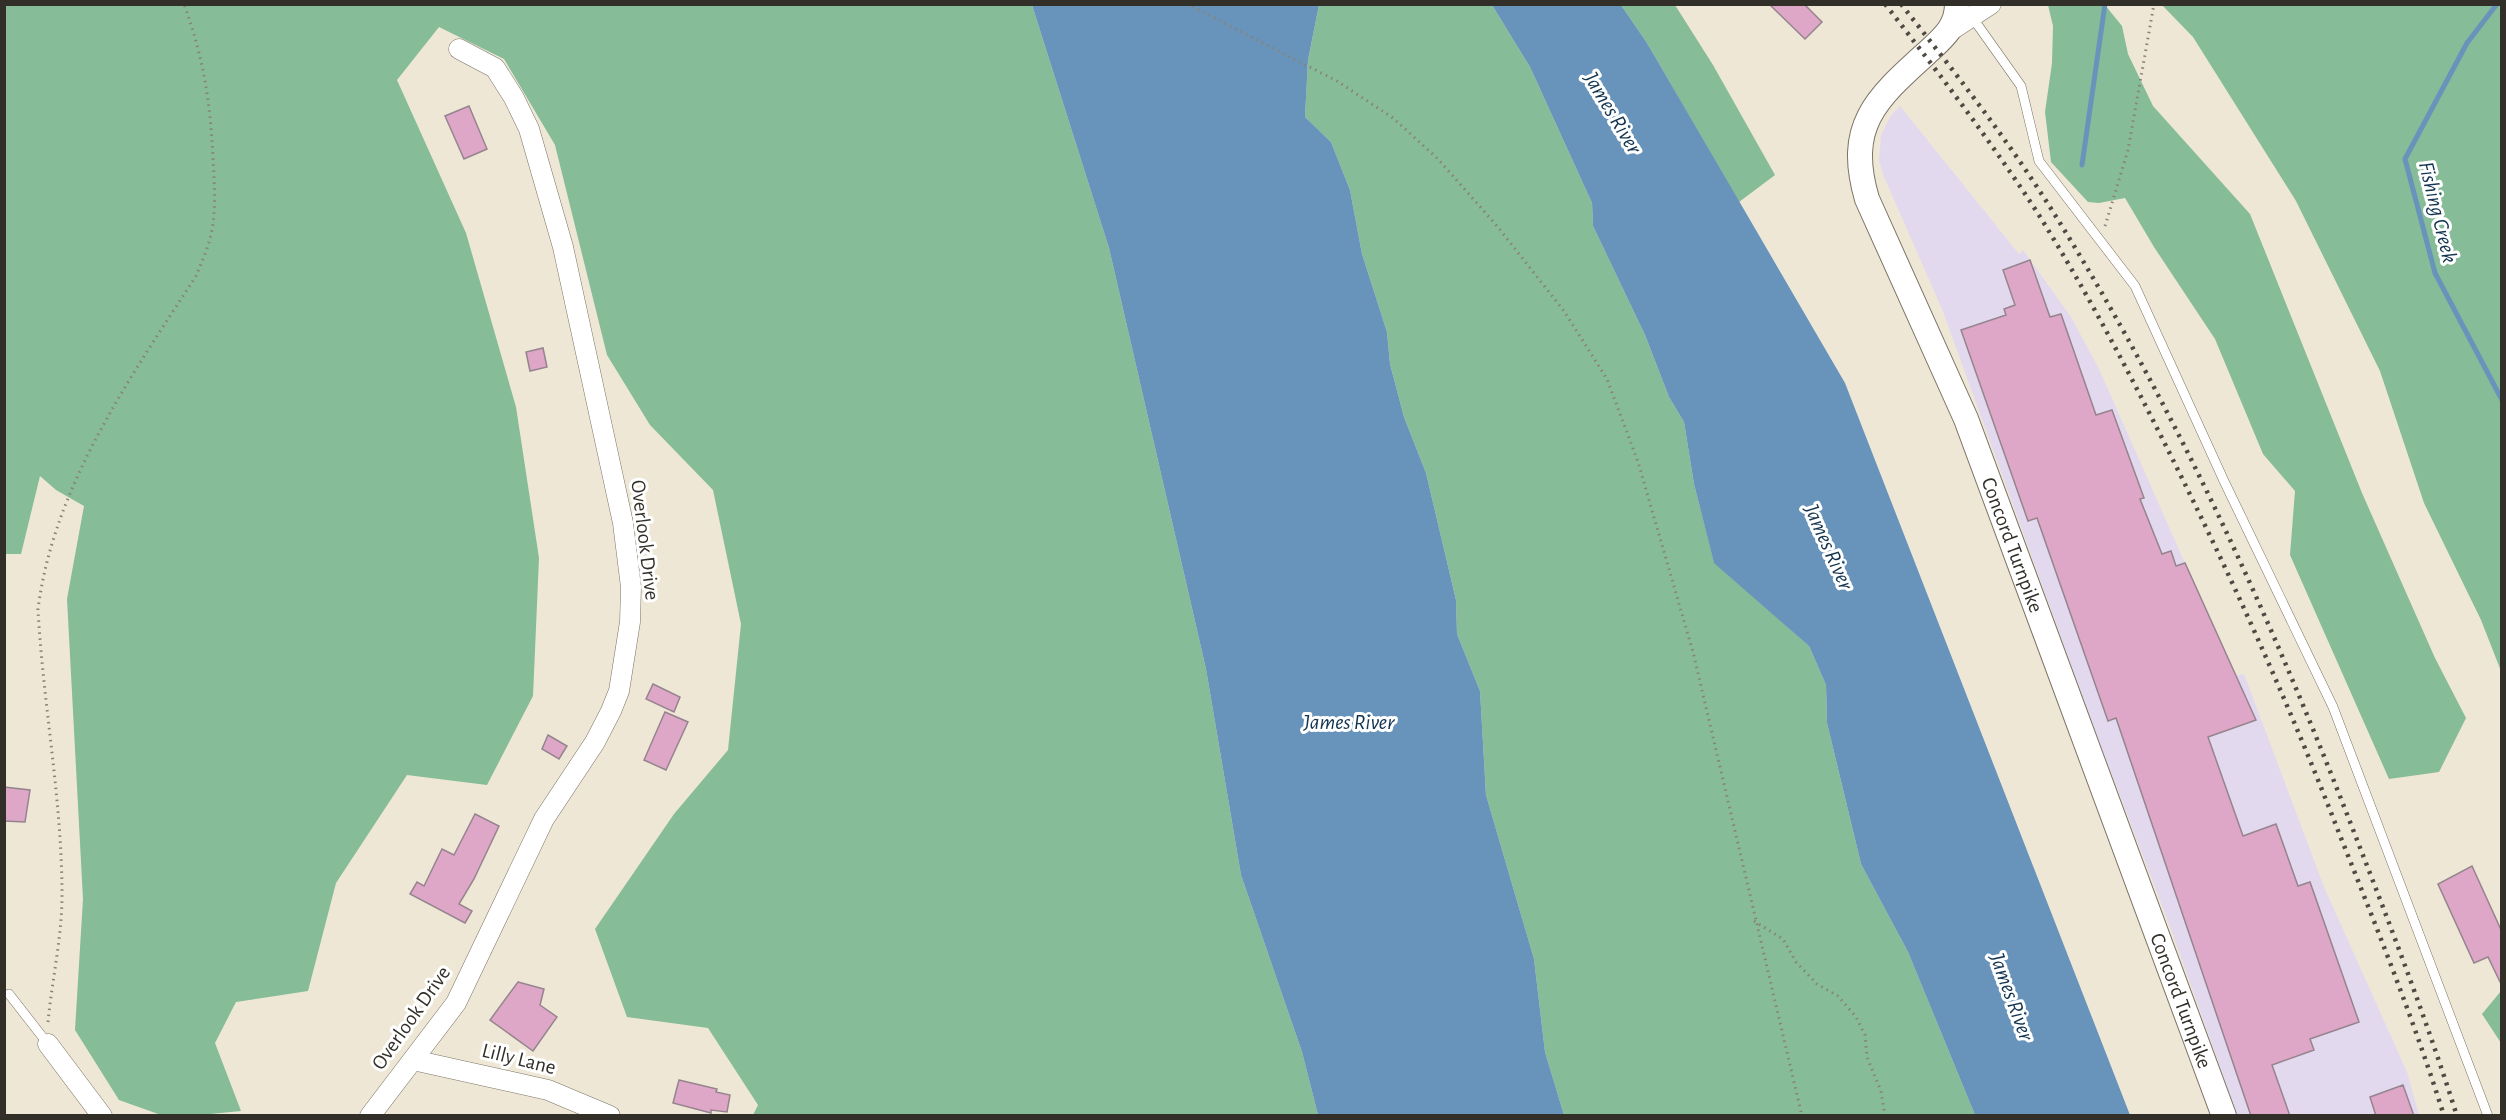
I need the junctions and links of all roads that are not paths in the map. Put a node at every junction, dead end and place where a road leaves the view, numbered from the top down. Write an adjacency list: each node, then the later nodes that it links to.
1 (1991, 4): 2 (street)
2 (1964, 11): 10 (street, Concord Turnpike); 11 (lane)
3 (459, 49): 6 (street, Overlook Drive)
4 (9, 994): 5 (lane)
5 (48, 1044): 7 (street)
6 (413, 1060): 8 (street, Overlook Drive); 9 (street, Lilly Lane)
7 (102, 1116)
8 (370, 1116)
9 (610, 1116)
10 (2224, 1116)
11 (2488, 1116)

